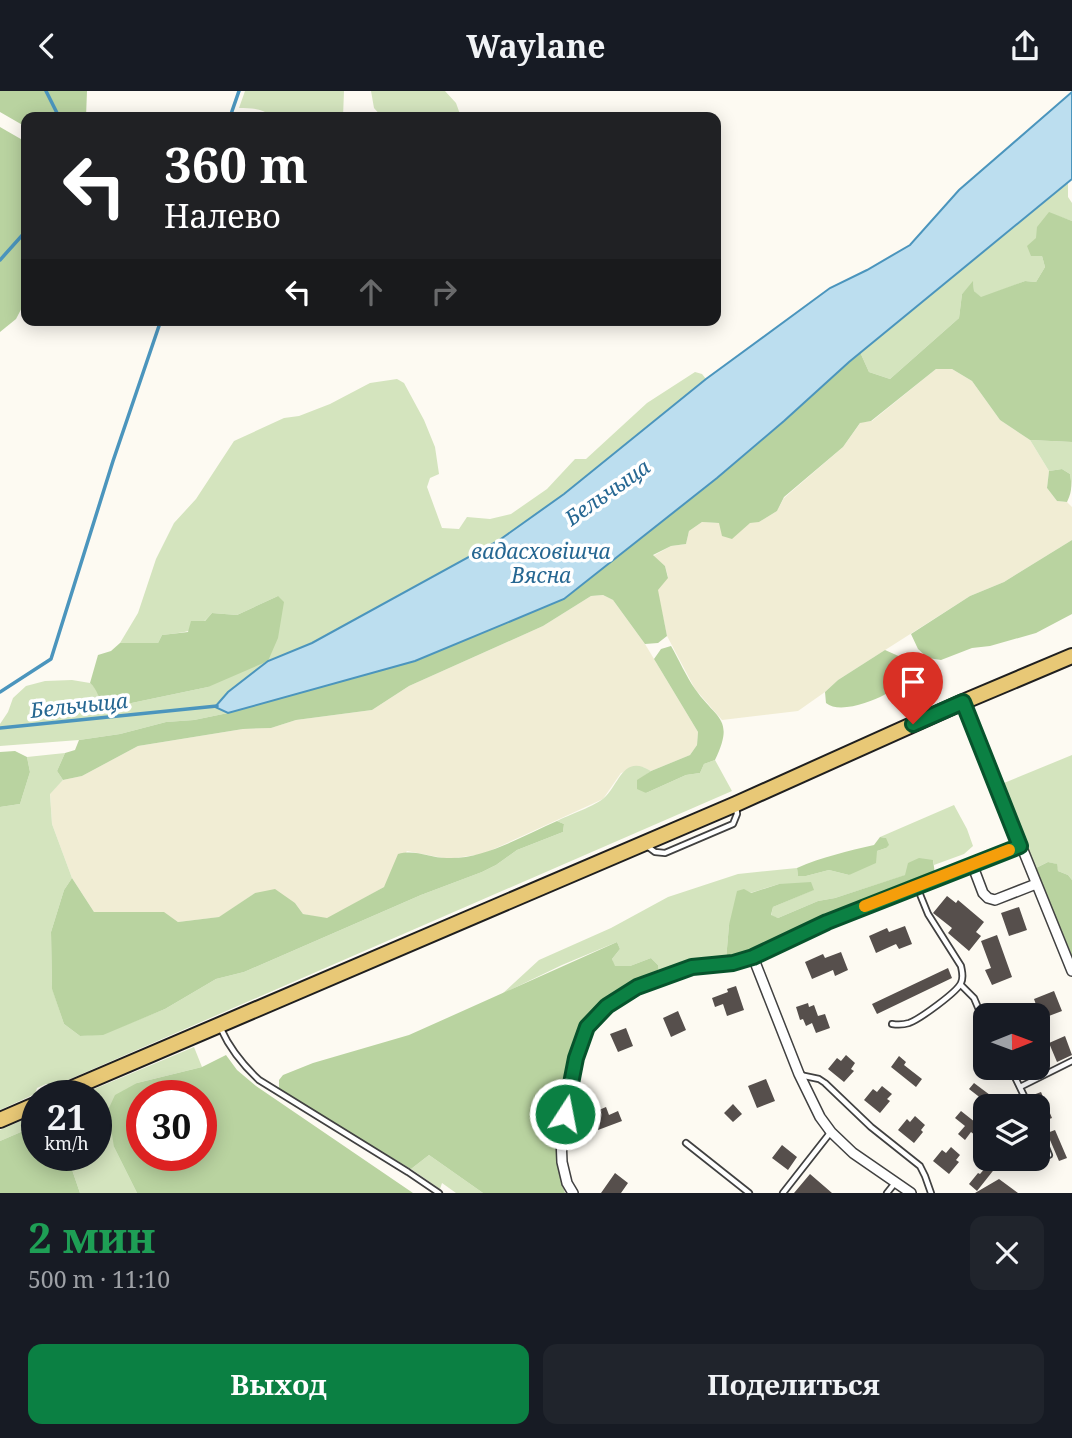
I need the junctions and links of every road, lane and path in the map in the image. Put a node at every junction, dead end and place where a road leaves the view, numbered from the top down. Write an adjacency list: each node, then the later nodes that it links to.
1 (1072, 656): 2 (main road)
2 (963, 702): 3 (street); 12 (main road)
3 (1020, 846): 4 (street); 5 (street)
4 (972, 864): 5 (street); 6 (street)
5 (1036, 884): 8 (street)
6 (917, 886): 7 (street); 9 (lane)
7 (753, 957): 14 (street); 25 (street)
8 (1072, 971)
9 (961, 985): 10 (lane); 11 (lane)
10 (976, 1003)
11 (892, 1024)
12 (219, 1025): 15 (main road); 24 (lane)
13 (1072, 1061): 17 (lane)
14 (799, 1075): 21 (street); 30 (lane)
15 (91, 1080)
16 (1016, 1080): 17 (lane)
17 (1020, 1087): 18 (lane)
18 (1023, 1094)
19 (21, 1111): 20 (main road)
20 (0, 1120)
21 (831, 1132): 23 (street); 27 (lane)
22 (686, 1143): 26 (lane)
23 (895, 1182): 28 (lane); 29 (street)
24 (439, 1193)
25 (573, 1193)
26 (749, 1193)
27 (783, 1193)
28 (887, 1193)
29 (911, 1193)
30 (931, 1193)

